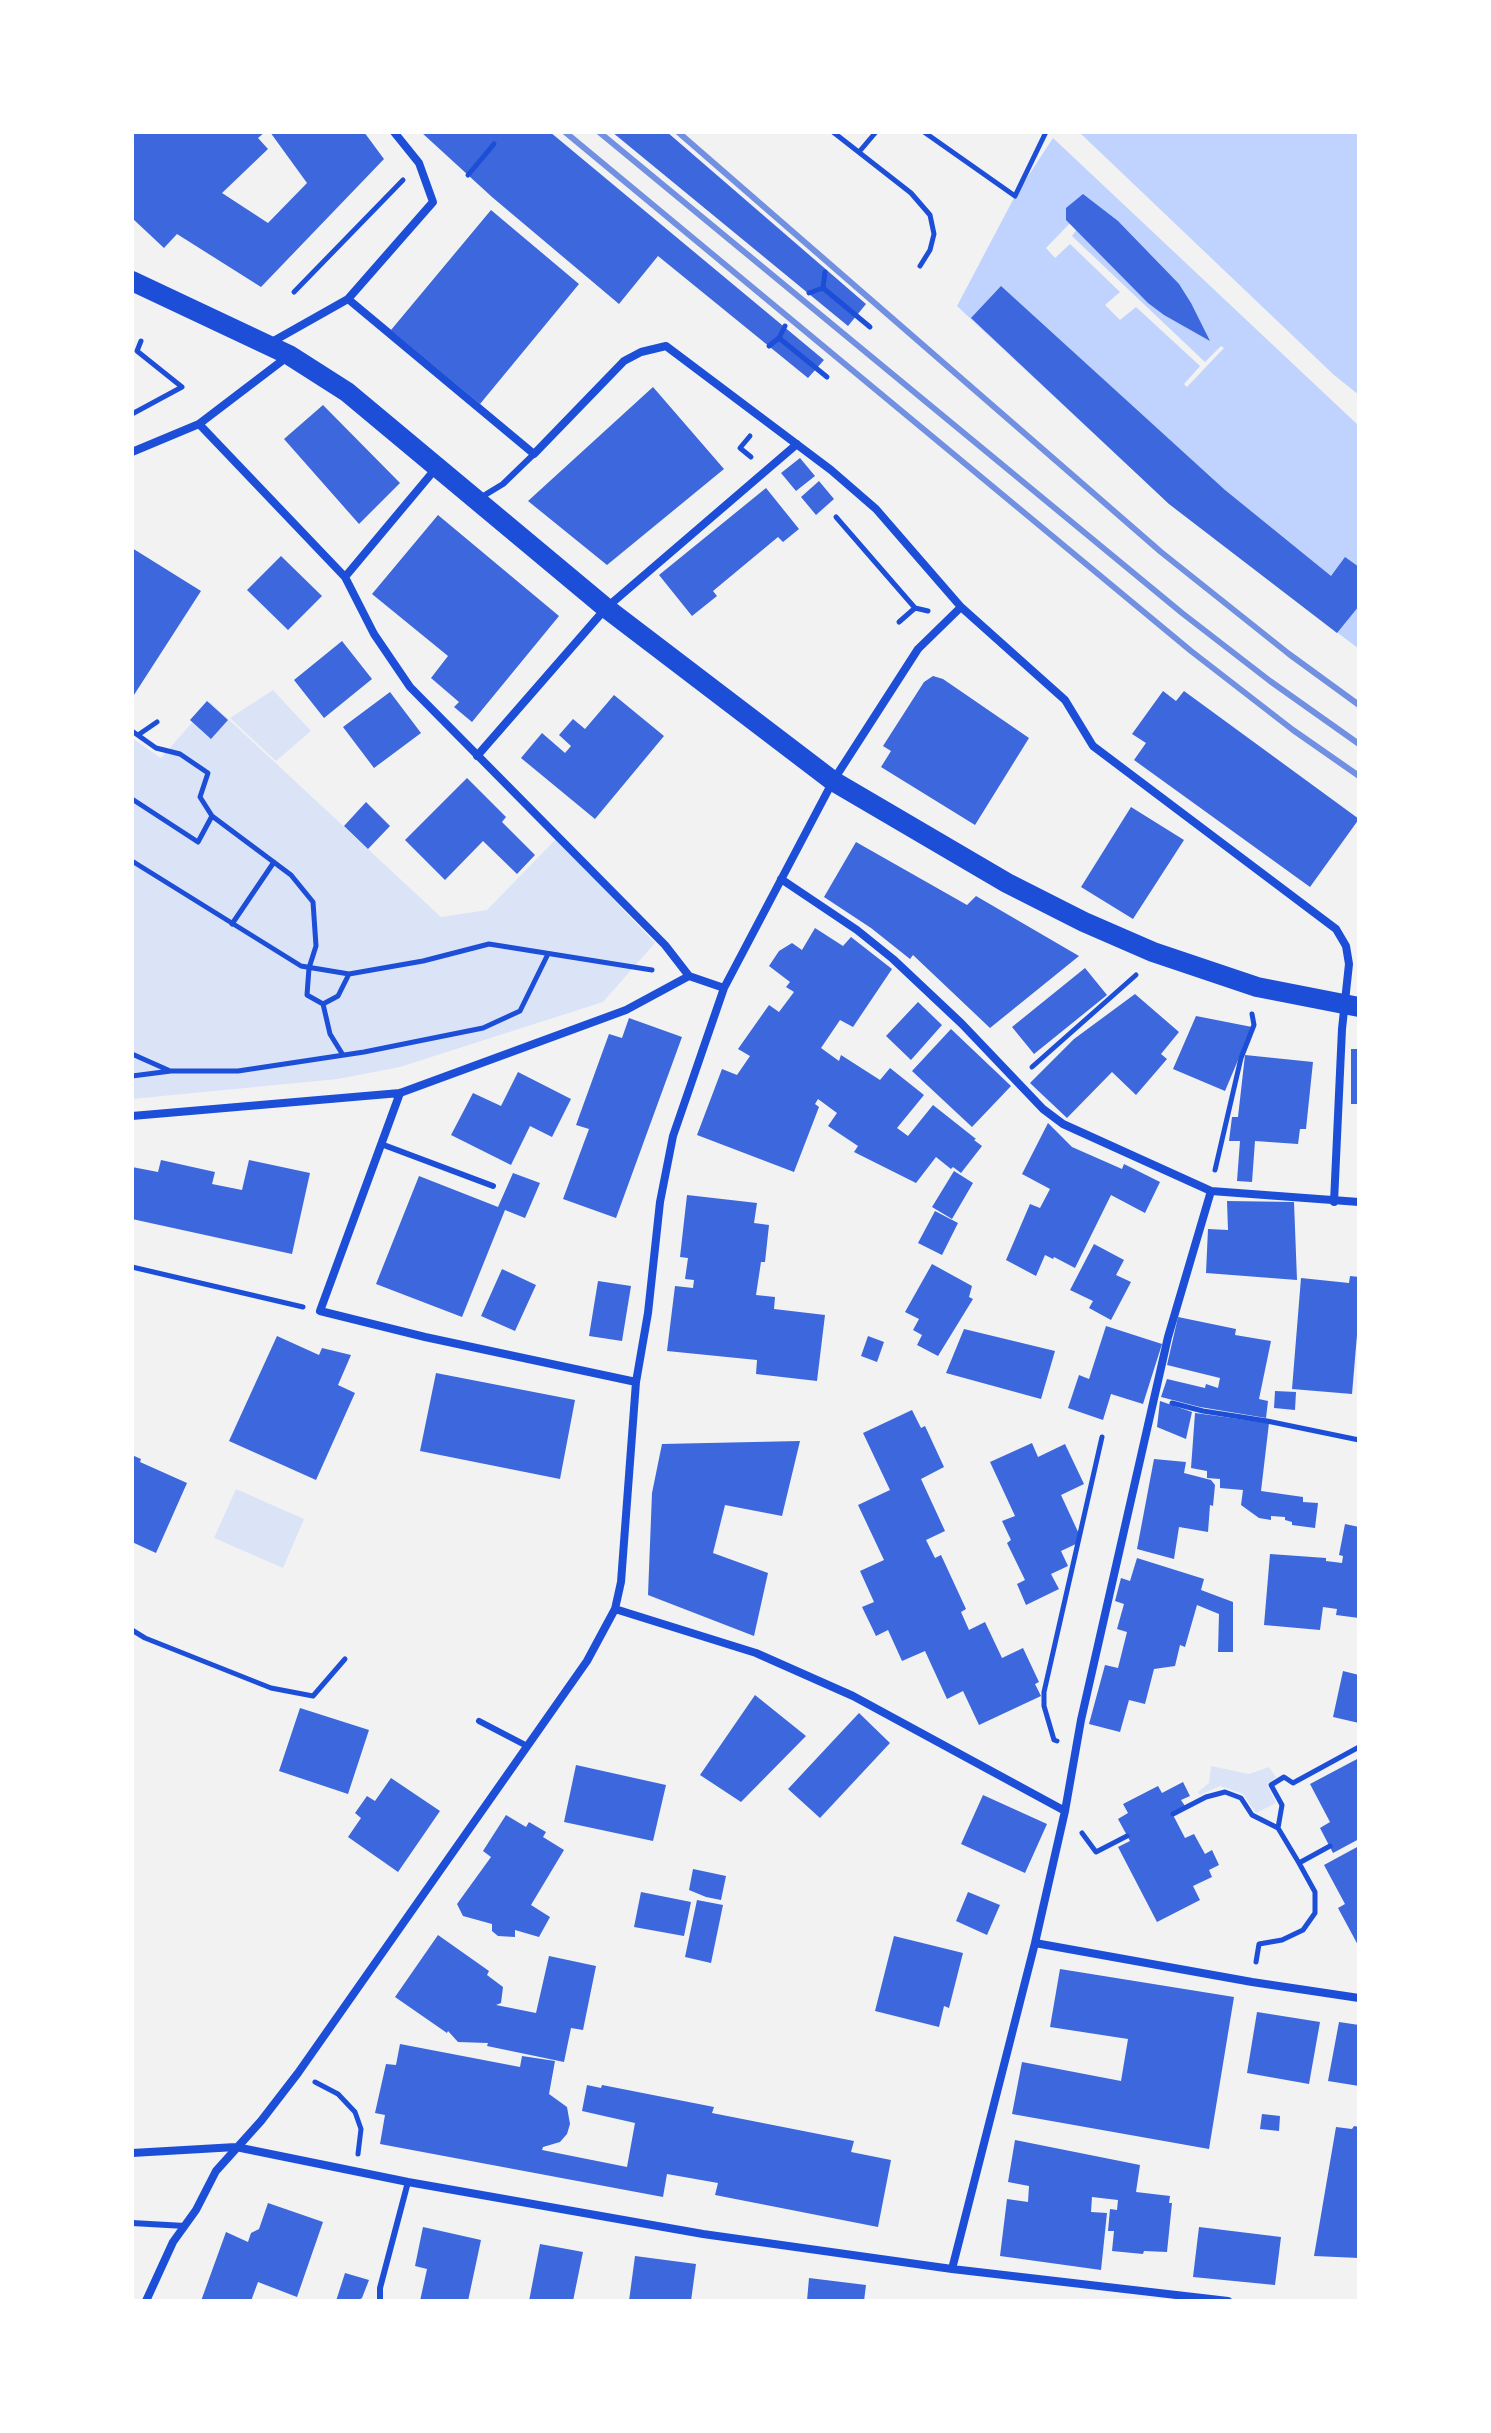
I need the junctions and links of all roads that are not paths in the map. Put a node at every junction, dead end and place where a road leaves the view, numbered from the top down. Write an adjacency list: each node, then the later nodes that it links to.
1 (394, 132): 3 (street)
2 (133, 281): 4 (main road)
3 (348, 299): 4 (street); 9 (street)
4 (267, 345): 5 (main road)
5 (289, 355): 6 (street); 10 (main road)
6 (199, 424): 8 (street); 12 (street)
7 (797, 444): 9 (street); 13 (street); 14 (street)
8 (132, 452)
9 (534, 454): 11 (lane)
10 (437, 467): 11 (main road); 12 (street)
11 (477, 500): 14 (main road)
12 (345, 577): 15 (street)
13 (961, 607): 16 (street); 20 (street)
14 (606, 608): 15 (street); 16 (main road)
15 (477, 756): 18 (street)
16 (833, 781): 17 (street); 20 (main road)
17 (781, 879): 19 (street); 25 (street)
18 (689, 976): 19 (street); 21 (street)
19 (724, 988): 28 (street)
20 (1352, 1006): 26 (street)
21 (400, 1093): 22 (street); 23 (street)
22 (132, 1116)
23 (381, 1144): 24 (lane); 28 (street)
24 (493, 1186)
25 (1211, 1191): 26 (street); 32 (street)
26 (1334, 1202): 27 (street)
27 (1359, 1202)
28 (636, 1382): 29 (street)
29 (615, 1609): 31 (street); 32 (street)
30 (479, 1721): 31 (lane)
31 (527, 1746): 35 (street)
32 (1065, 1811): 33 (street)
33 (1035, 1943): 34 (street); 40 (street)
34 (1359, 1998)
35 (236, 2147): 36 (street); 37 (street); 39 (street)
36 (132, 2153)
37 (408, 2182): 40 (street); 42 (lane)
38 (132, 2223): 39 (lane)
39 (185, 2226): 41 (street)
40 (952, 2269): 43 (street)
41 (146, 2301)
42 (380, 2301)
43 (1228, 2301)

